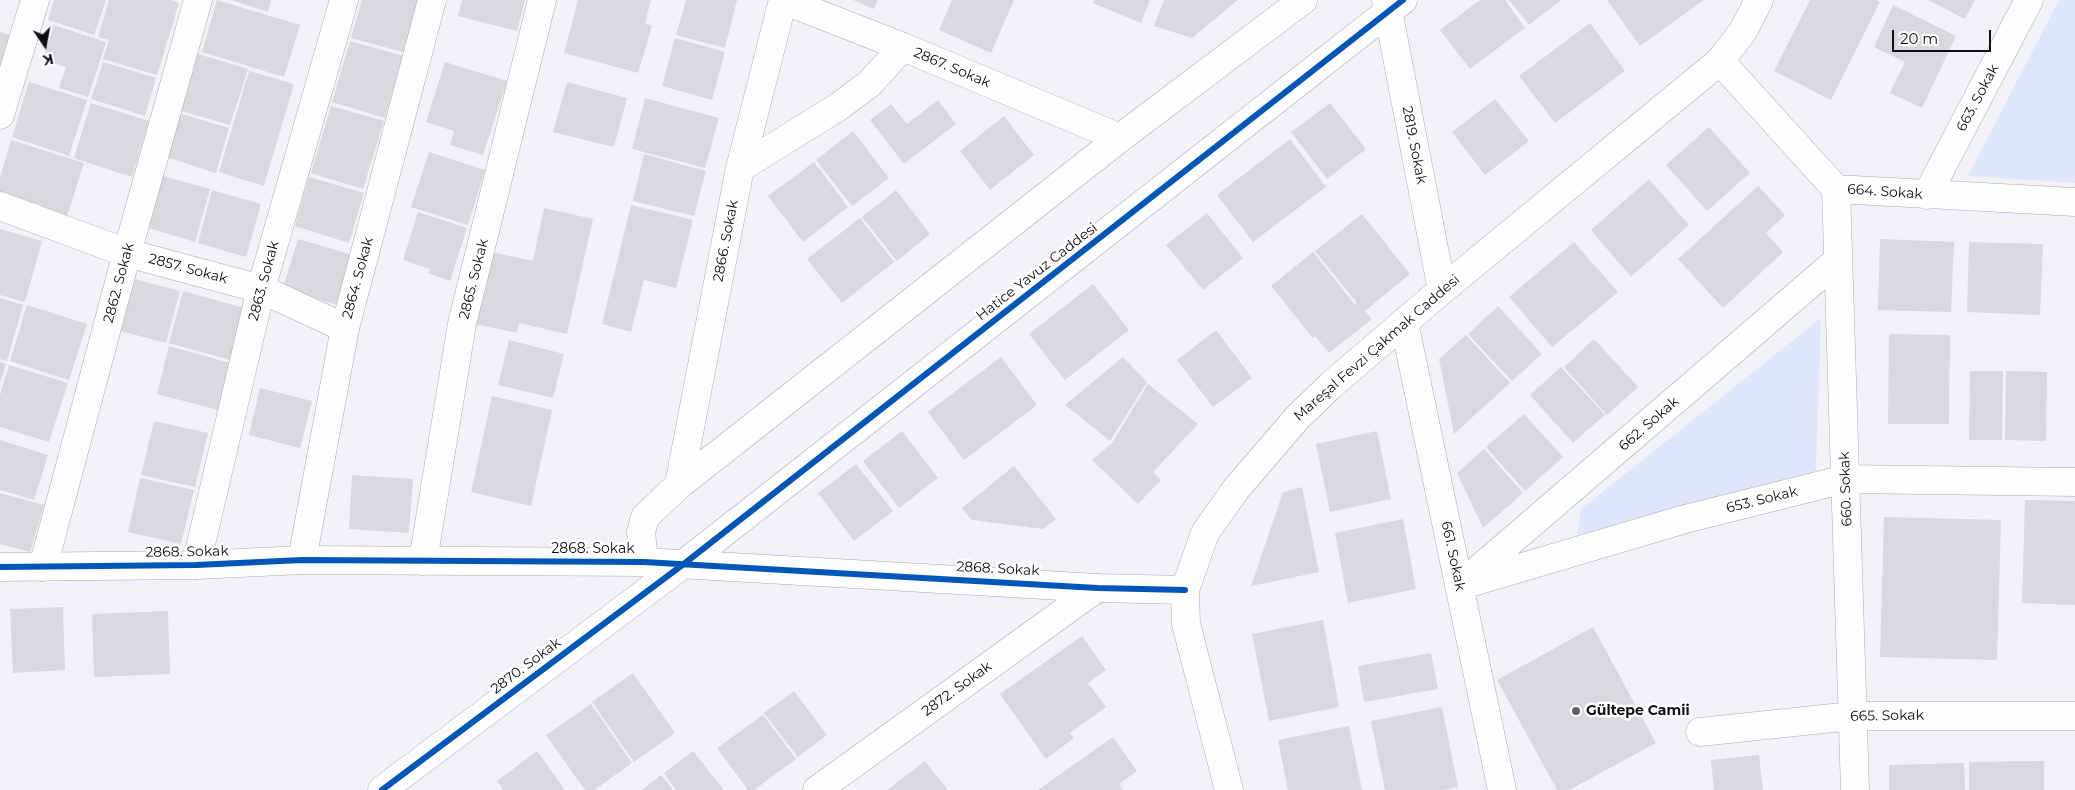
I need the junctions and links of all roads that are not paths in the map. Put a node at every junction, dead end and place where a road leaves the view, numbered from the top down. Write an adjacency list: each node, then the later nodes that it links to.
1 (35, 0): 13 (street)
2 (198, 0): 20 (street, 2862. Sokak)
3 (344, 0): 22 (street, 2863. Sokak)
4 (432, 0): 25 (street, 2864. Sokak)
5 (542, 0): 30 (street, 2865. Sokak)
6 (783, 0): 11 (street, 2867. Sokak); 15 (street, 2866. Sokak)
7 (1303, 0): 14 (street)
8 (1759, 0): 12 (street, Mareşal Fevzi Çakmak Caddesi)
9 (2029, 0): 17 (street, 663. Sokak)
10 (1392, 4): 23 (street, 2819. Sokak); 32 (street, Hatice Yavuz Caddesi)
11 (903, 47): 14 (street, 2867. Sokak); 15 (street)
12 (1720, 61): 16 (street, 664. Sokak); 23 (street, Mareşal Fevzi Çakmak Caddesi)
13 (0, 115)
14 (1120, 138): 28 (street)
15 (740, 168): 28 (street, 2866. Sokak)
16 (1836, 189): 17 (street, 664. Sokak); 21 (street, 660. Sokak)
17 (1928, 195): 18 (street, 664. Sokak)
18 (2075, 202)
19 (0, 206): 20 (street, 2857. Sokak)
20 (127, 252): 22 (street, 2857. Sokak); 35 (street, 2862. Sokak)
21 (1838, 260): 26 (street, 660. Sokak); 36 (street, 662. Sokak)
22 (261, 289): 25 (street, 2857. Sokak); 33 (street, 2863. Sokak)
23 (1442, 290): 24 (street, Mareşal Fevzi Çakmak Caddesi)
24 (1404, 322): 36 (street, 661. Sokak); 38 (street, Mareşal Fevzi Çakmak Caddesi)
25 (345, 328): 29 (street, 2864. Sokak)
26 (1845, 479): 27 (street, 653. Sokak); 36 (street, 653. Sokak); 39 (street, 660. Sokak)
27 (2075, 482)
28 (680, 485): 31 (street)
29 (302, 560): 30 (street, 2868. Sokak); 33 (street, 2868. Sokak)
30 (422, 561): 31 (street, 2868. Sokak)
31 (644, 562): 32 (street, 2868. Sokak)
32 (685, 563): 37 (street, 2868. Sokak); 42 (street, 2870. Sokak)
33 (196, 565): 35 (street, 2868. Sokak)
34 (0, 567): 35 (street, 2868. Sokak)
35 (43, 567)
36 (1459, 586): 45 (street, 661. Sokak)
37 (1097, 588): 38 (street, 2868. Sokak); 43 (street, 2872. Sokak)
38 (1185, 590): 44 (street, Mareşal Fevzi Çakmak Caddesi)
39 (1852, 716): 40 (street, 665. Sokak); 41 (street, 665. Sokak); 46 (street, 660. Sokak)
40 (2075, 716)
41 (1700, 732)
42 (382, 790)
43 (817, 790)
44 (1229, 790)
45 (1502, 790)
46 (1855, 790)

